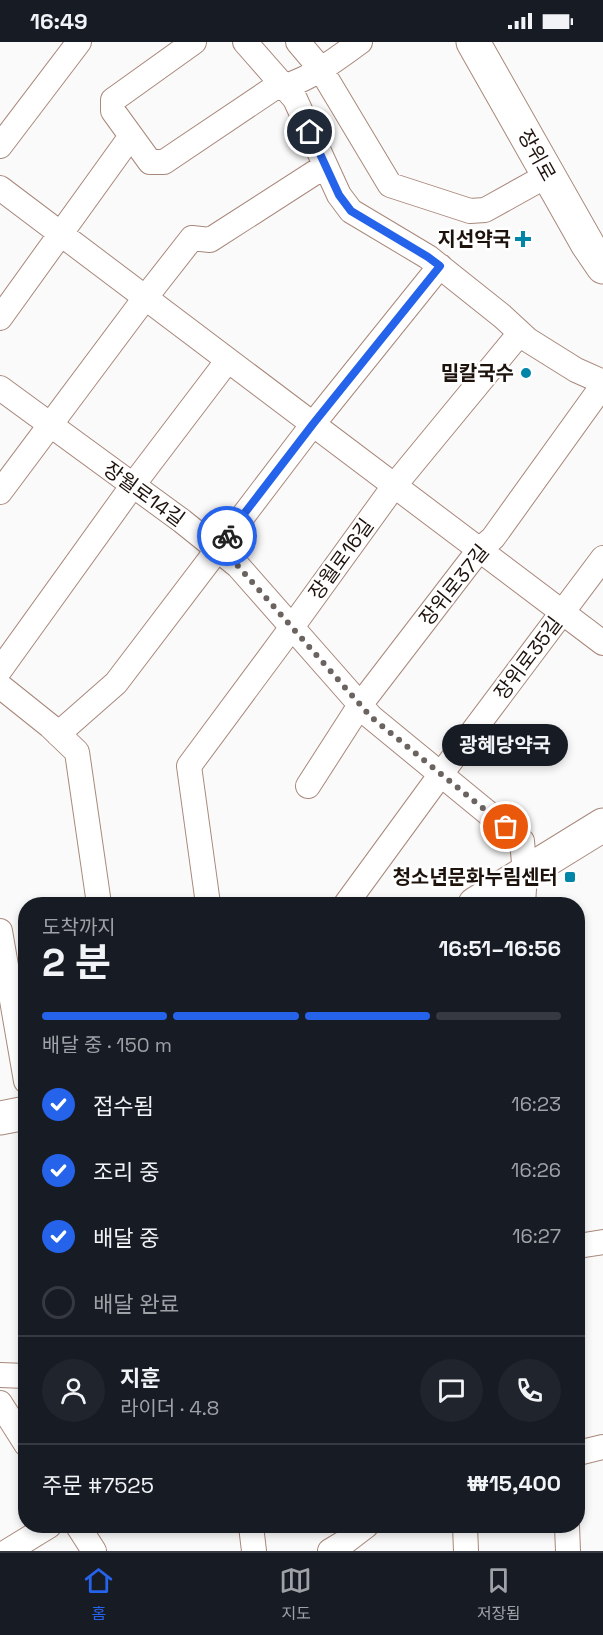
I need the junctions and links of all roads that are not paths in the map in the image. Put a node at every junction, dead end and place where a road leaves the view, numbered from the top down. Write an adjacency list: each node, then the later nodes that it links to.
1 (79, 42): 10 (street)
2 (194, 42): 9 (street)
3 (245, 42): 8 (street, 장위로37길)
4 (298, 42): 7 (street)
5 (360, 42): 7 (street)
6 (473, 42): 12 (street, 장위로)
7 (320, 68): 8 (street); 12 (street)
8 (285, 87): 9 (street); 11 (street, 장위로37길)
9 (132, 136): 14 (street)
10 (0, 146)
11 (325, 166): 15 (street, 장위로37길); 17 (street)
12 (548, 175): 16 (street, 장위로)
13 (0, 188): 14 (street)
14 (60, 234): 17 (street); 18 (street)
15 (440, 266): 19 (street, 장위로37길); 23 (street)
16 (603, 267)
17 (145, 298): 20 (street); 24 (street)
18 (0, 318)
19 (520, 333): 21 (street, 장위로37길); 26 (street, 장월로16길)
20 (228, 360): 23 (street); 25 (street)
21 (603, 384): 29 (street, 장위로37길)
22 (0, 388): 24 (street, 장월로14길)
23 (313, 424): 26 (street); 28 (street)
24 (51, 425): 25 (street, 장월로14길); 27 (street)
25 (133, 485): 28 (street, 장월로14길); 34 (street)
26 (394, 486): 29 (street); 32 (street, 장월로16길)
27 (0, 492)
28 (217, 549): 32 (street, 장월로14길); 37 (street)
29 (479, 550): 31 (street); 36 (street, 장위로37길)
30 (603, 558): 31 (street, 장위로35길)
31 (562, 612): 33 (street); 38 (street, 장위로35길)
32 (292, 627): 36 (street, 장월로14길); 43 (street, 장월로16길)
33 (603, 643)
34 (0, 670)
35 (0, 686): 37 (street)
36 (360, 705): 38 (street, 장월로14길); 39 (street, 장위로37길)
37 (58, 734): 42 (street)
38 (441, 774): 41 (street, 장월로14길); 44 (street, 장위로35길)
39 (308, 786)
40 (603, 825): 41 (street)
41 (524, 889): 45 (street)
42 (98, 897)
43 (207, 897)
44 (351, 897)
45 (498, 897)
46 (0, 931): 47 (street)
47 (18, 1034)
48 (18, 1115): 49 (street)
49 (0, 1118)
50 (603, 1242): 51 (street)
51 (585, 1245)
52 (0, 1375): 53 (street)
53 (18, 1376)
54 (0, 1403): 55 (street)
55 (18, 1431)
56 (603, 1447): 57 (street)
57 (585, 1451)
58 (38, 1533): 65 (street)
59 (82, 1533): 66 (street)
60 (252, 1533): 67 (street)
61 (358, 1533): 68 (street)
62 (366, 1533): 69 (street)
63 (465, 1533): 70 (street)
64 (567, 1533): 71 (street)
65 (8, 1551)
66 (94, 1551)
67 (254, 1551)
68 (330, 1551)
69 (362, 1551)
70 (466, 1551)
71 (568, 1551)

